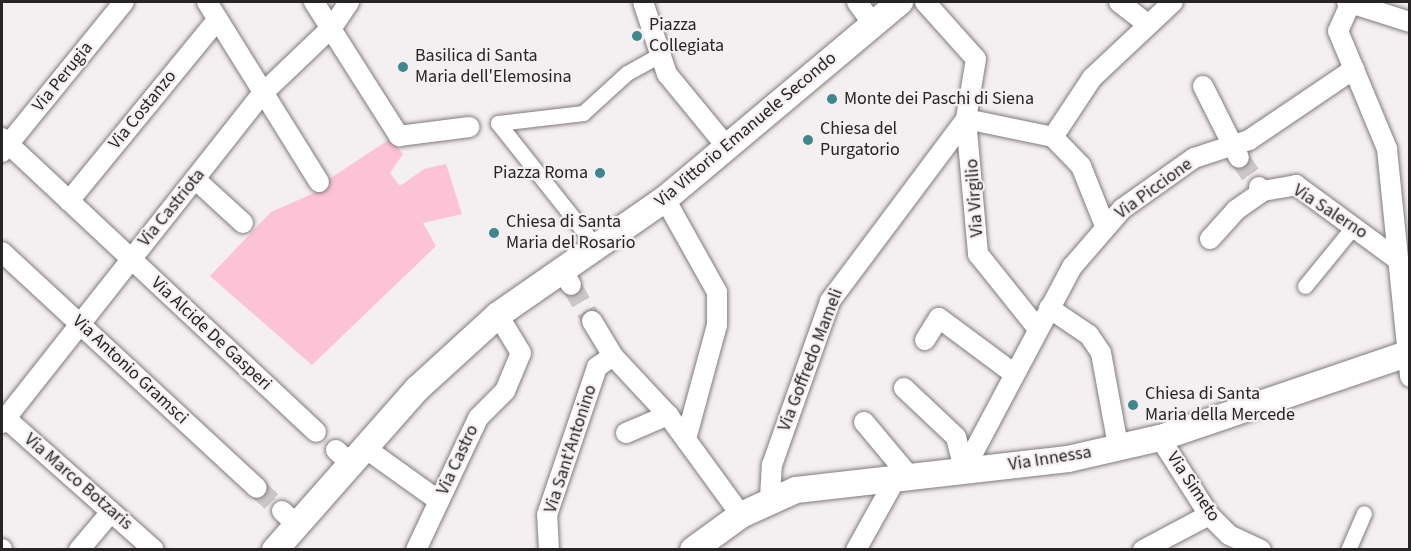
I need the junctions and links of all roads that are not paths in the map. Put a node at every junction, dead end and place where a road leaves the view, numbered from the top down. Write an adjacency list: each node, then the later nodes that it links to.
1 (124, 2): 24 (street, Via Perugia)
2 (207, 2): 12 (street)
3 (314, 2): 16 (street)
4 (349, 2): 16 (street, Via Castriota)
5 (643, 2): 17 (street)
6 (857, 2): 15 (street)
7 (900, 2): 15 (street, Via Vittorio Emanuele Secondo)
8 (925, 2): 21 (street)
9 (1119, 2): 14 (street)
10 (1173, 2): 14 (street)
11 (1349, 2): 13 (street); 18 (street)
12 (218, 19): 20 (street); 30 (street, Via Costanzo)
13 (1410, 22)
14 (1146, 23): 23 (street)
15 (873, 24): 25 (street, Via Vittorio Emanuele Secondo)
16 (333, 26): 20 (street, Via Castriota); 22 (street)
17 (660, 55): 25 (street); 35 (street)
18 (1354, 69): 26 (street, Via Piccione); 37 (street)
19 (1203, 86): 26 (street)
20 (263, 93): 27 (street, Via Castriota); 28 (street)
21 (966, 119): 23 (street); 44 (street, Via Virgilio); 62 (street, Via Goffredo Mameli)
22 (469, 127)
23 (1053, 137): 32 (street)
24 (4, 144): 30 (street, Via Alcide De Gasperi)
25 (727, 147): 29 (street, Via Vittorio Emanuele Secondo)
26 (1234, 152): 32 (street, Via Piccione)
27 (195, 180): 31 (street); 36 (street, Via Castriota)
28 (319, 182)
29 (665, 199): 35 (street, Via Vittorio Emanuele Secondo); 56 (street)
30 (69, 201): 36 (street, Via Alcide De Gasperi)
31 (243, 223)
32 (1105, 226): 40 (street, Via Piccione)
33 (1354, 226): 34 (street, Via Salerno); 37 (street, Via Salerno); 39 (street)
34 (1210, 239)
35 (597, 248): 41 (street, Via Vittorio Emanuele Secondo)
36 (131, 260): 43 (street, Via Castriota); 53 (street, Via Alcide De Gasperi)
37 (1398, 260): 47 (street)
38 (5, 261): 43 (street, Via Antonio Gramsci)
39 (1305, 286)
40 (1049, 308): 44 (street, Via Piccione); 57 (street)
41 (498, 315): 58 (street, Via Vittorio Emanuele Secondo); 63 (street, Via Castro)
42 (592, 321): 46 (street)
43 (80, 324): 51 (street, Via Castriota); 61 (street, Via Antonio Gramsci)
44 (1038, 329): 48 (street, Via Piccione)
45 (925, 340): 48 (street)
46 (613, 356): 50 (street); 73 (street, Via Sant'Antonino)
47 (1408, 362): 55 (street, Via Innessa)
48 (1013, 373): 59 (street, Via Piccione)
49 (904, 388): 59 (street)
50 (668, 415): 54 (street); 56 (street)
51 (3, 419): 64 (street, Via Marco Botzaris)
52 (864, 422): 60 (street)
53 (316, 432)
54 (626, 433)
55 (1160, 438): 57 (street, Via Innessa); 67 (street, Via Simeto)
56 (686, 439): 66 (street)
57 (1118, 446): 59 (street, Via Innessa)
58 (351, 454): 63 (street); 71 (street, Via Vittorio Emanuele Secondo)
59 (964, 470): 60 (street, Via Innessa)
60 (903, 478): 62 (street, Via Innessa); 75 (street)
61 (257, 488)
62 (770, 499): 66 (street, Via Innessa)
63 (439, 501): 72 (street, Via Castro)
64 (111, 512): 69 (street); 70 (street, Via Marco Botzaris)
65 (1364, 513): 77 (street)
66 (741, 515): 74 (street, Via Innessa)
67 (1209, 515): 68 (street, Via Simeto); 76 (street)
68 (1255, 548)
69 (79, 549)
70 (154, 549)
71 (275, 549)
72 (416, 549)
73 (549, 549)
74 (693, 549)
75 (856, 549)
76 (1143, 549)
77 (1348, 549)

